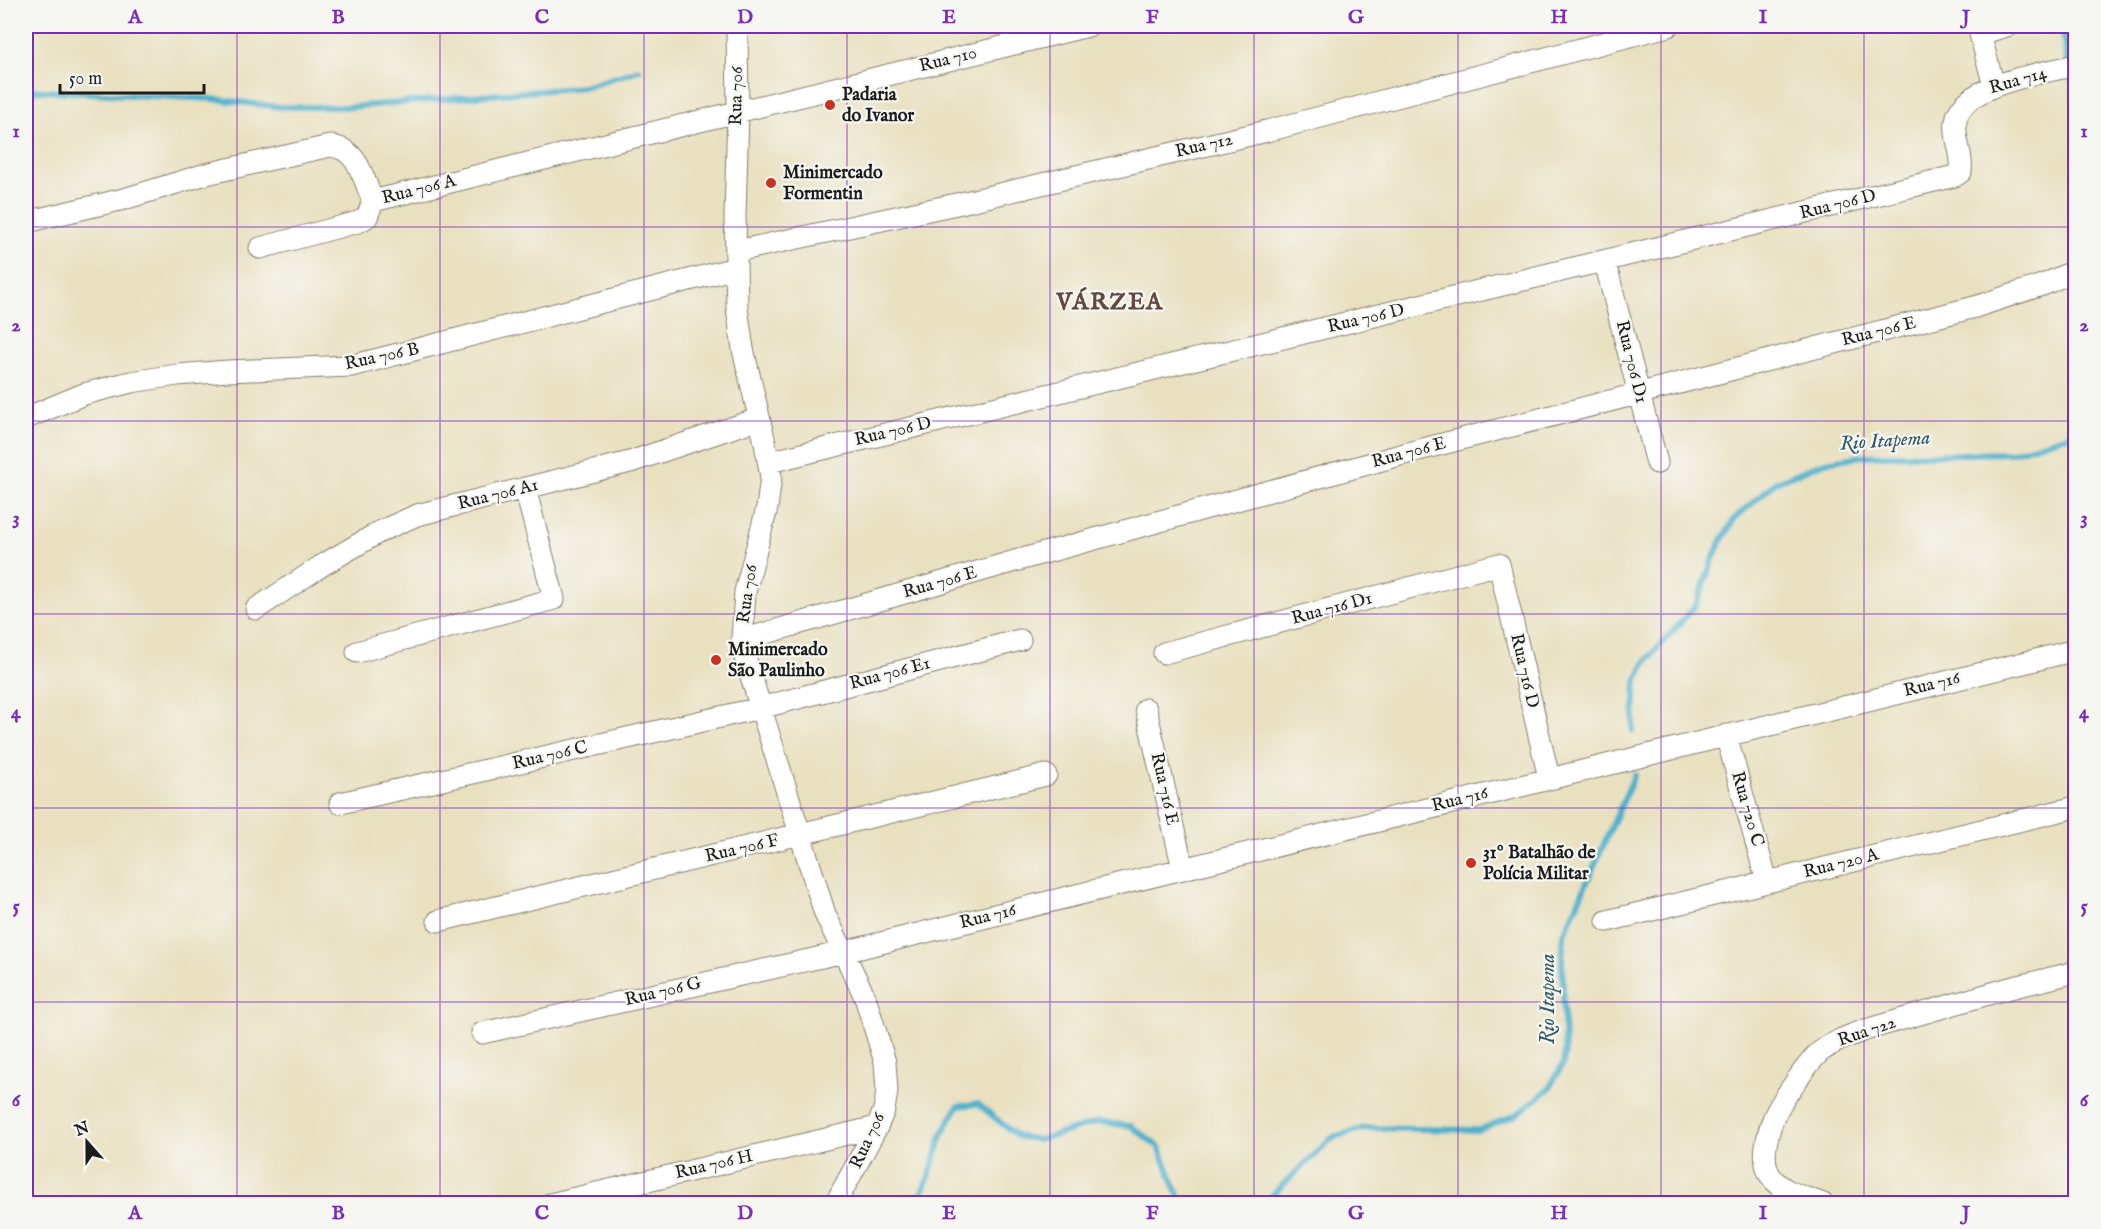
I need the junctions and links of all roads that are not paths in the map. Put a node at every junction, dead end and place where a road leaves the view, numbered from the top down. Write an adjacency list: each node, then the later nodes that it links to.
1 (737, 26): 7 (street, Rua 706)
2 (1088, 26): 7 (street, Rua 710)
3 (1668, 26): 12 (street, Rua 712)
4 (2007, 26): 6 (street)
5 (2068, 67): 6 (street, Rua 714)
6 (1994, 86): 8 (street, Rua 714)
7 (738, 111): 9 (street, Rua 706 A); 12 (street, Rua 706)
8 (1961, 172): 13 (street, Rua 706 D)
9 (373, 201): 10 (street, Rua 706 A); 11 (street)
10 (26, 222)
11 (260, 248)
12 (736, 260): 16 (street, Rua 706 B); 17 (street, Rua 706)
13 (1605, 261): 15 (street, Rua 706 D1); 18 (street, Rua 706 D)
14 (2076, 270): 15 (street, Rua 706 E)
15 (1639, 393): 19 (street, Rua 706 D1); 23 (street, Rua 706 E)
16 (26, 418)
17 (758, 420): 18 (street, Rua 706); 20 (street, Rua 706 A1)
18 (769, 462): 23 (street, Rua 706)
19 (1657, 463)
20 (525, 488): 22 (street, Rua 706 A1); 26 (street)
21 (1499, 564): 27 (street, Rua 716 D1); 32 (street, Rua 716 D)
22 (256, 609)
23 (742, 640): 28 (street, Rua 706)
24 (1020, 640): 28 (street, Rua 706 E1)
25 (2076, 650): 30 (street, Rua 716)
26 (357, 652)
27 (1164, 653)
28 (760, 708): 33 (street, Rua 706 C); 35 (street, Rua 706)
29 (1146, 709): 36 (street, Rua 716 E)
30 (1726, 735): 32 (street, Rua 716); 37 (street, Rua 720 C)
31 (1046, 775): 35 (street, Rua 706 F)
32 (1549, 778): 36 (street, Rua 716)
33 (340, 804)
34 (2076, 807): 37 (street, Rua 720 A)
35 (801, 835): 38 (street, Rua 706 F); 40 (street, Rua 706)
36 (1183, 869): 40 (street, Rua 716)
37 (1767, 882): 39 (street, Rua 720 A)
38 (438, 921)
39 (1608, 921)
40 (844, 952): 42 (street, Rua 706 G); 43 (street, Rua 706)
41 (2076, 972): 46 (street, Rua 722)
42 (482, 1032)
43 (877, 1127): 44 (street, Rua 706 H); 45 (street, Rua 706)
44 (550, 1203)
45 (835, 1203)
46 (1823, 1203)

